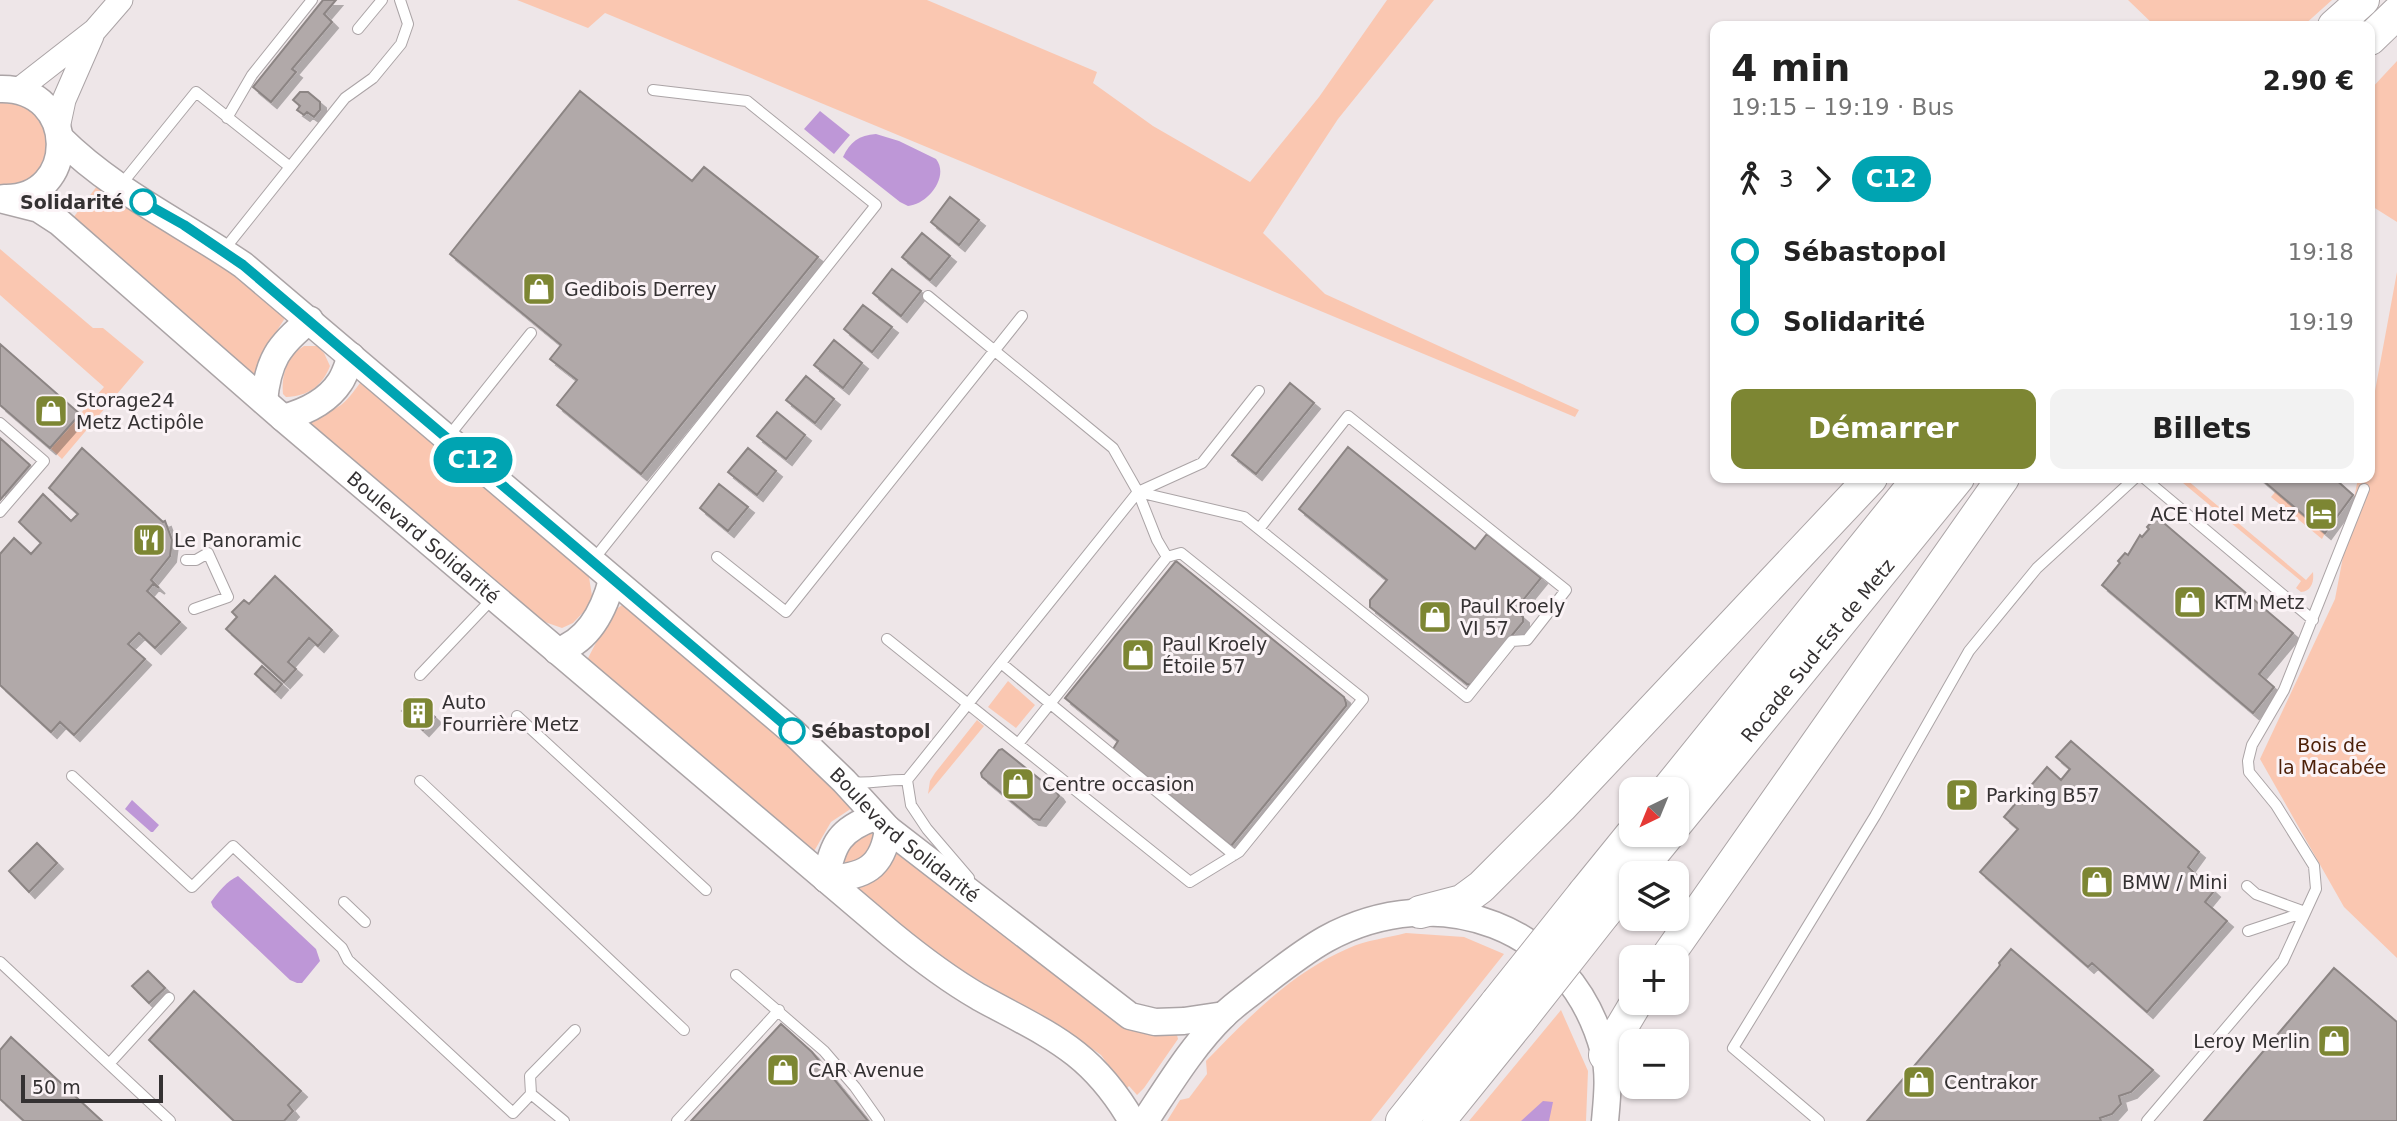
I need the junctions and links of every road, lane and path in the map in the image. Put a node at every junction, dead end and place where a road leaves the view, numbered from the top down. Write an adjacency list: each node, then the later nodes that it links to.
1 (121, 0): 9 (street)
2 (312, 0): 13 (lane)
3 (382, 0): 8 (lane)
4 (400, 0): 15 (lane)
5 (2362, 0): 7 (highway)
6 (2397, 13): 10 (highway)
7 (2339, 21)
8 (358, 29)
9 (95, 30): 11 (street); 14 (street)
10 (2375, 34)
11 (9, 90): 14 (main road, Boulevard Solidarité)
12 (653, 90): 42 (lane)
13 (228, 118): 15 (lane); 16 (lane)
14 (59, 133): 16 (main road, Boulevard Solidarité); 17 (main road)
15 (290, 167): 18 (lane)
16 (118, 187): 18 (main road, Boulevard Solidarité)
17 (0, 199): 26 (main road, Boulevard Solidarité)
18 (223, 251): 21 (main road, Boulevard Solidarité)
19 (928, 296): 23 (lane)
20 (1022, 316): 23 (lane)
21 (310, 320): 24 (main road, Boulevard Solidarité); 26 (main road)
22 (531, 333): 28 (lane)
23 (994, 350): 36 (lane); 40 (lane)
24 (351, 356): 26 (main road); 28 (main road, Boulevard Solidarité)
25 (1259, 391): 36 (lane)
26 (274, 410): 44 (main road, Boulevard Solidarité)
27 (0, 423): 37 (lane)
28 (447, 438): 42 (main road, Boulevard Solidarité)
29 (1866, 483): 73 (highway)
30 (1915, 483): 56 (highway, Rocade Sud-Est de Metz)
31 (1954, 483): 60 (highway, Rocade Sud-Est de Metz)
32 (1999, 483): 77 (highway)
33 (2130, 483): 99 (lane)
34 (2150, 483): 46 (lane)
35 (2364, 489): 46 (lane)
36 (1138, 492): 38 (lane); 39 (lane); 49 (lane)
37 (0, 512)
38 (1259, 528): 38 (lane)
39 (1167, 556): 51 (lane); 64 (lane)
40 (717, 557)
41 (186, 560): 45 (lane)
42 (591, 562): 43 (main road, Boulevard Solidarité)
43 (612, 580): 48 (main road); 59 (main road, Boulevard Solidarité)
44 (494, 597): 48 (main road, Boulevard Solidarité); 50 (lane)
45 (194, 609)
46 (2313, 620): 74 (lane)
47 (887, 639): 52 (lane)
48 (557, 651): 66 (main road, Boulevard Solidarité)
49 (1001, 663): 51 (lane); 52 (lane)
50 (420, 675)
51 (1049, 703): 54 (lane); 64 (lane)
52 (968, 704): 54 (lane); 57 (lane)
53 (517, 716): 69 (lane)
54 (1018, 744): 64 (lane)
55 (72, 776): 89 (lane)
56 (1678, 777)
57 (907, 780): 59 (lane); 72 (lane)
58 (420, 781): 86 (lane)
59 (844, 781): 61 (main road, Boulevard Solidarité)
60 (1689, 808)
61 (882, 823): 66 (main road); 66 (main road); 72 (main road, Boulevard Solidarité)
62 (1625, 847): 71 (highway)
63 (1658, 847): 65 (highway)
64 (1234, 855)
65 (1647, 861)
66 (827, 880): 94 (main road, Boulevard Solidarité)
67 (2246, 886): 74 (lane)
68 (1619, 888): 71 (highway)
69 (706, 890)
70 (344, 902): 75 (lane)
71 (1594, 904): 82 (highway, bridge)
72 (995, 911): 83 (main road, Boulevard Solidarité)
73 (1420, 912): 83 (main road); 87 (main road)
74 (2305, 912): 76 (lane); 100 (lane)
75 (365, 922)
76 (2248, 930)
77 (1675, 945)
78 (0, 962): 88 (lane)
79 (736, 975): 81 (lane)
80 (169, 998): 88 (lane)
81 (779, 1010): 92 (lane); 93 (lane)
82 (1508, 1012): 96 (highway); 97 (highway)
83 (1224, 1014): 95 (main road)
84 (1629, 1015): 87 (highway)
85 (575, 1030): 89 (lane)
86 (684, 1030)
87 (1605, 1055): 98 (main road)
88 (109, 1064): 90 (lane)
89 (531, 1094): 91 (lane)
90 (164, 1119)
91 (564, 1121)
92 (677, 1121)
93 (879, 1121)
94 (1132, 1121)
95 (1145, 1121)
96 (1402, 1121)
97 (1439, 1121)
98 (1605, 1121)
99 (1819, 1121)
100 (2147, 1121)

